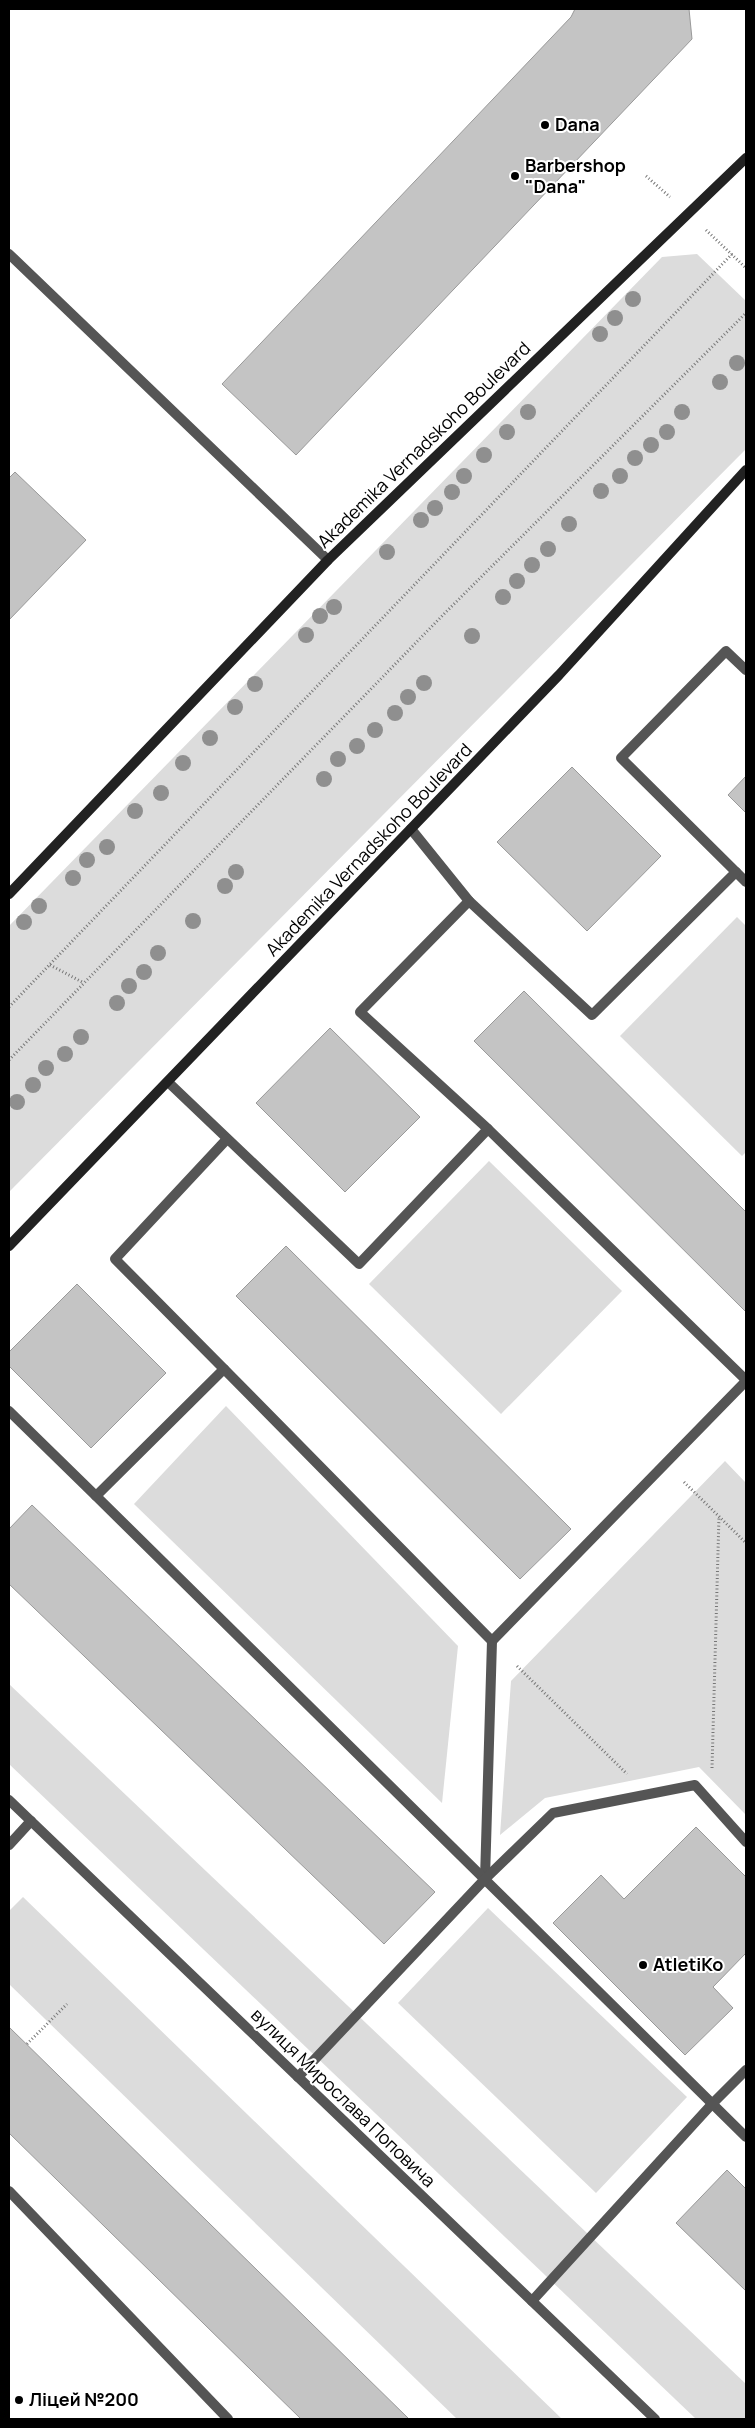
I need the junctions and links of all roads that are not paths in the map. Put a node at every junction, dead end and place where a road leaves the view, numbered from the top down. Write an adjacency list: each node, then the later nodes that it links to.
1 (746, 158): 4 (main road, Akademika Vernadskoho Boulevard)
2 (9, 254): 4 (street)
3 (746, 470): 6 (main road, Akademika Vernadskoho Boulevard)
4 (328, 560): 9 (main road, Akademika Vernadskoho Boulevard)
5 (746, 670): 7 (street)
6 (412, 829): 10 (street); 11 (main road, Akademika Vernadskoho Boulevard)
7 (736, 872): 8 (street); 10 (street)
8 (746, 882)
9 (9, 894)
10 (469, 901): 12 (street)
11 (168, 1082): 13 (street); 14 (main road, Akademika Vernadskoho Boulevard)
12 (488, 1129): 13 (street); 16 (street)
13 (227, 1139): 15 (street)
14 (9, 1246)
15 (224, 1369): 18 (street); 19 (street)
16 (746, 1381): 19 (street)
17 (9, 1411): 18 (street)
18 (96, 1496): 24 (street)
19 (492, 1641): 24 (street)
20 (9, 1800): 21 (street, вулиця Мирослава Поповича)
21 (31, 1821): 23 (street); 26 (street, вулиця Мирослава Поповича)
22 (746, 1842): 24 (street)
23 (9, 1844)
24 (485, 1879): 26 (street); 27 (street)
25 (746, 2070): 27 (street)
26 (298, 2078): 30 (street, вулиця Мирослава Поповича)
27 (712, 2104): 28 (street); 30 (street)
28 (746, 2137)
29 (9, 2191): 31 (street)
30 (532, 2301): 32 (street, вулиця Мирослава Поповича)
31 (228, 2419)
32 (655, 2419)

